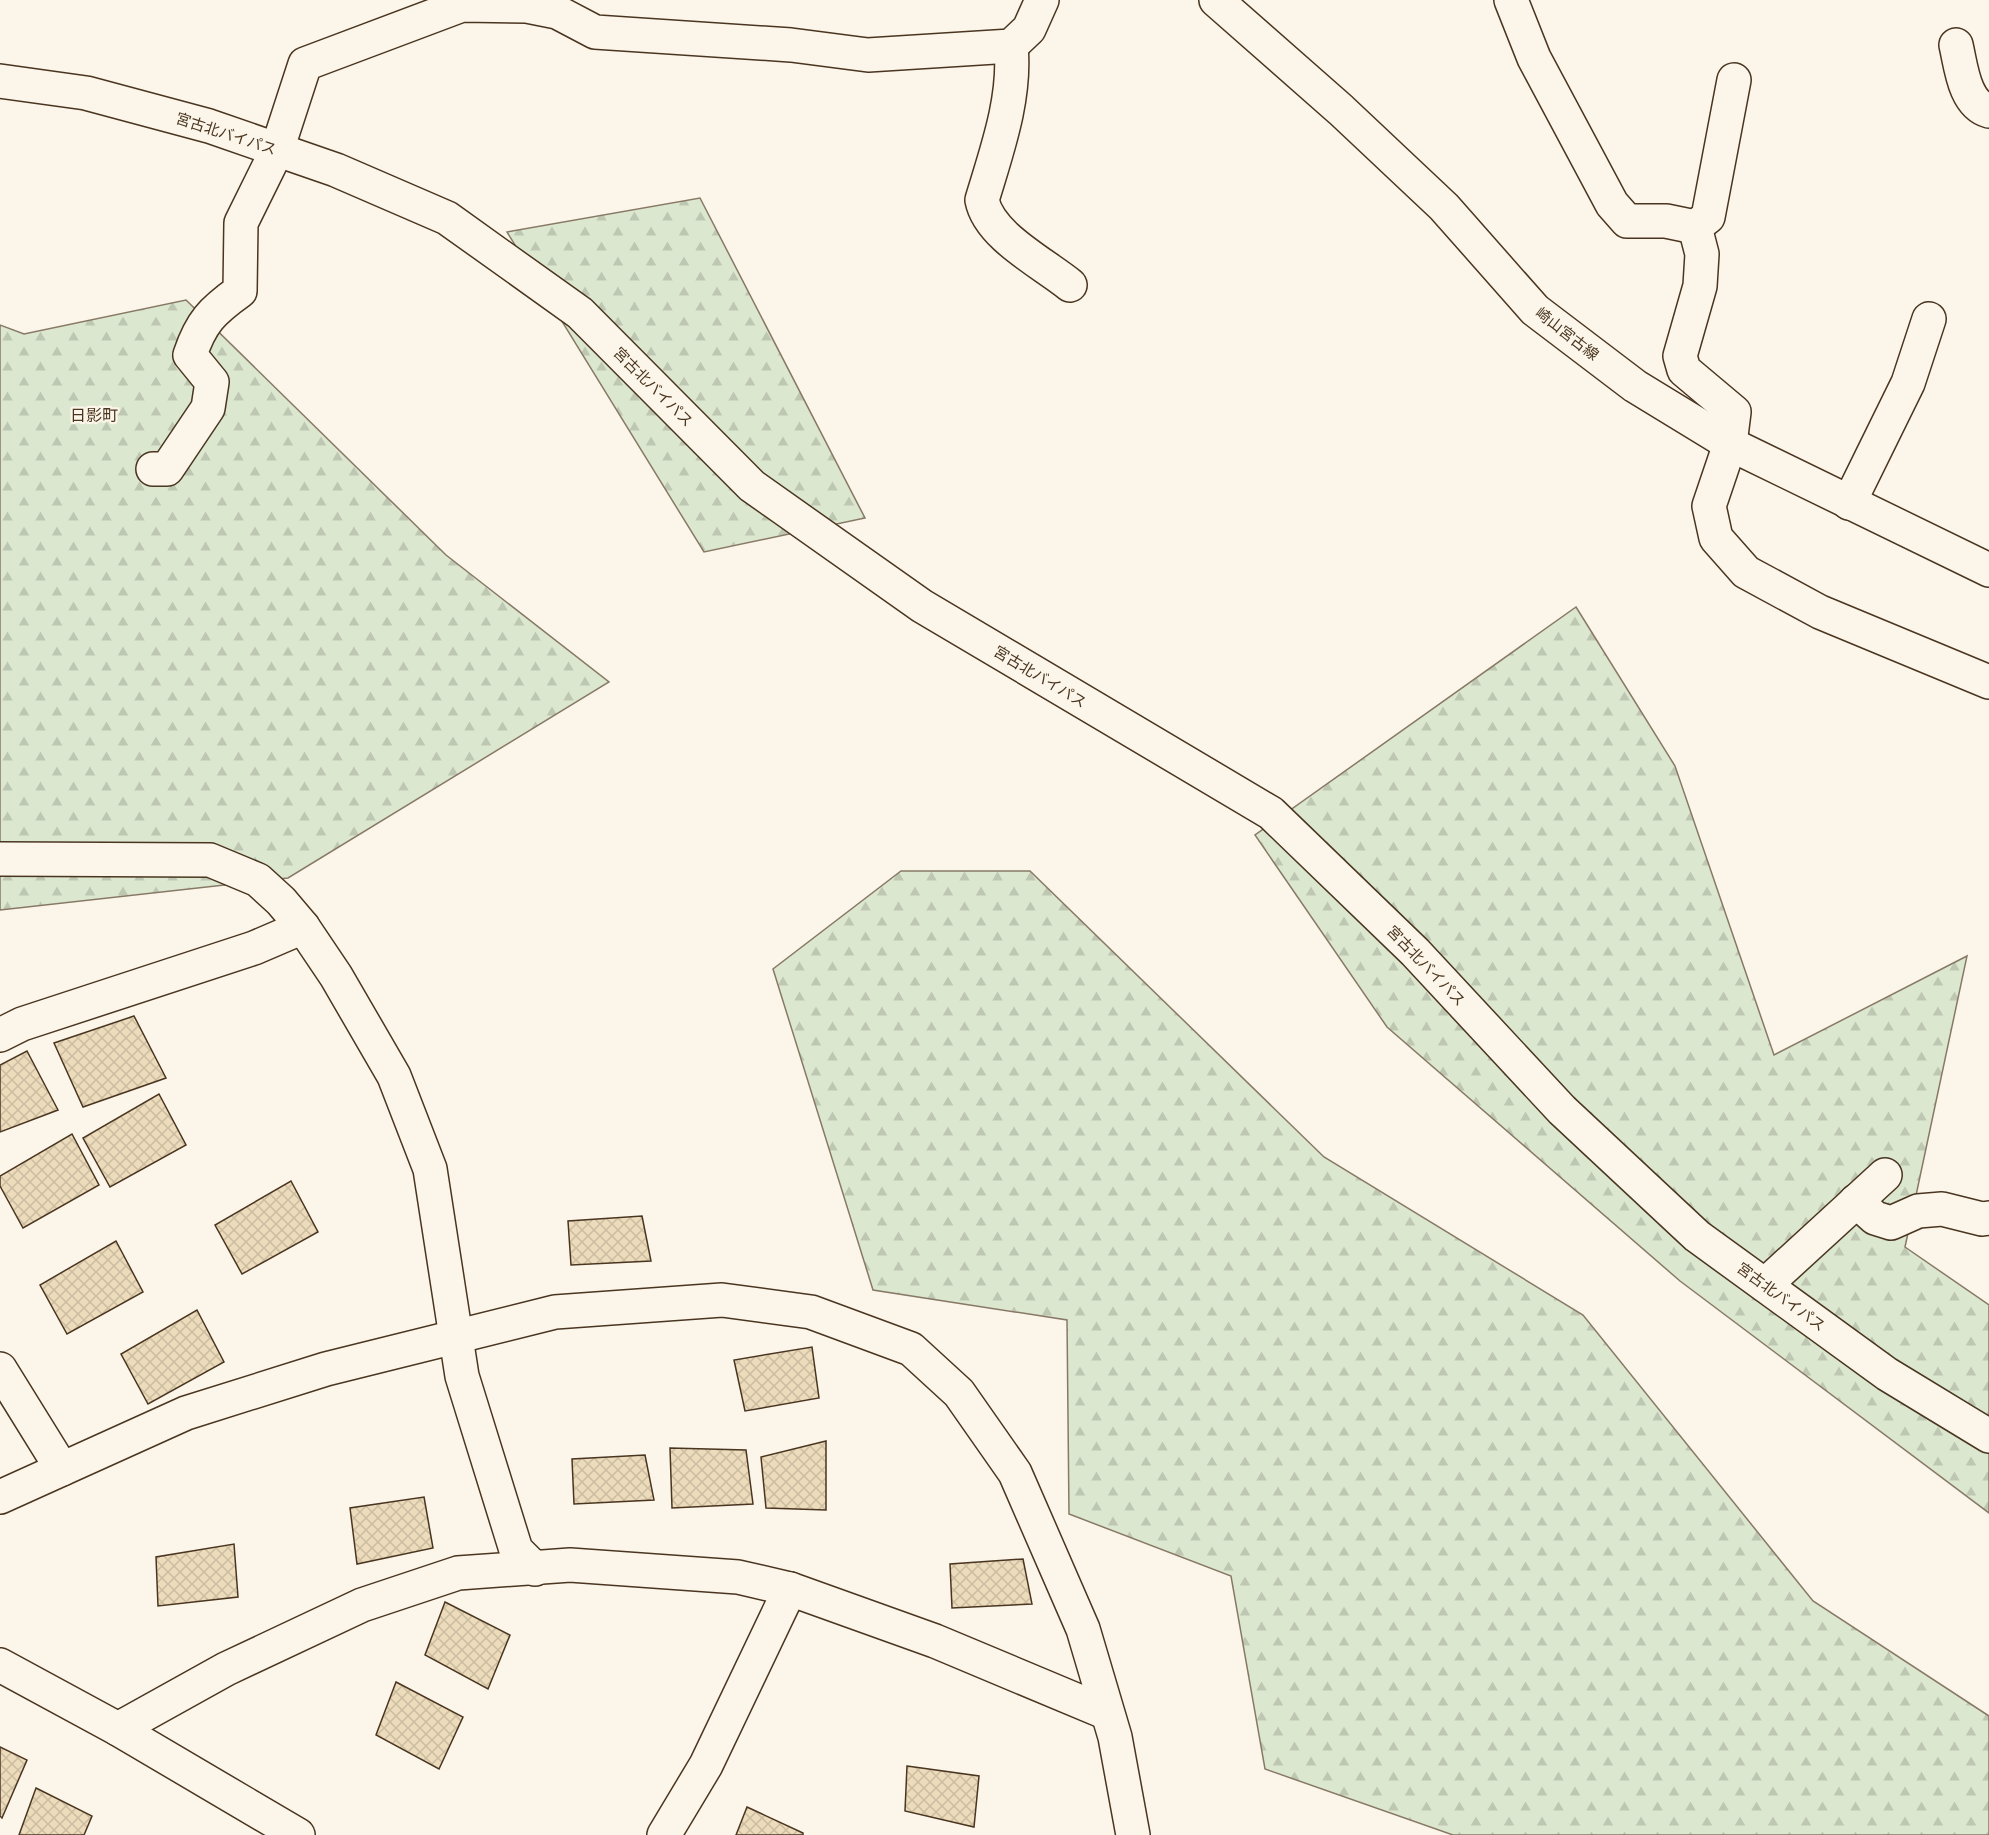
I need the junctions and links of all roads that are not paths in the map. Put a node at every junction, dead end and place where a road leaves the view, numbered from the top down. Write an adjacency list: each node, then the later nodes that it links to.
1 (1042, 0): 7 (main road)
2 (1216, 0): 15 (main road, 崎山宮古線)
3 (1512, 0): 12 (main road)
4 (472, 3): 5 (main road); 11 (main road)
5 (528, 3): 7 (main road)
6 (1956, 45): 10 (main road)
7 (1011, 46): 13 (main road)
8 (1734, 80): 12 (main road)
9 (0, 81): 11 (main road, 宮古北バイパス)
10 (1989, 111)
11 (277, 150): 16 (main road); 26 (main road, 宮古北バイパス)
12 (1695, 226): 15 (main road)
13 (1070, 285)
14 (1929, 319): 17 (main road)
15 (1730, 444): 17 (main road, 崎山宮古線); 19 (main road)
16 (153, 469)
17 (1849, 503): 18 (main road, 崎山宮古線)
18 (1989, 570)
19 (1989, 682)
20 (0, 859): 21 (main road)
21 (303, 927): 22 (main road); 27 (main road)
22 (0, 1035)
23 (1885, 1175): 24 (main road)
24 (1856, 1201): 25 (main road); 26 (main road)
25 (1989, 1218)
26 (1765, 1285): 29 (main road, 宮古北バイパス)
27 (454, 1337): 30 (main road); 32 (main road); 35 (main road)
28 (0, 1369): 30 (main road)
29 (1989, 1436)
30 (62, 1469): 31 (main road)
31 (0, 1497)
32 (535, 1569): 33 (main road); 36 (main road)
33 (790, 1589): 35 (main road); 38 (main road)
34 (0, 1665): 36 (main road)
35 (1107, 1713): 39 (main road)
36 (118, 1729): 37 (main road)
37 (298, 1835)
38 (664, 1835)
39 (1133, 1835)

